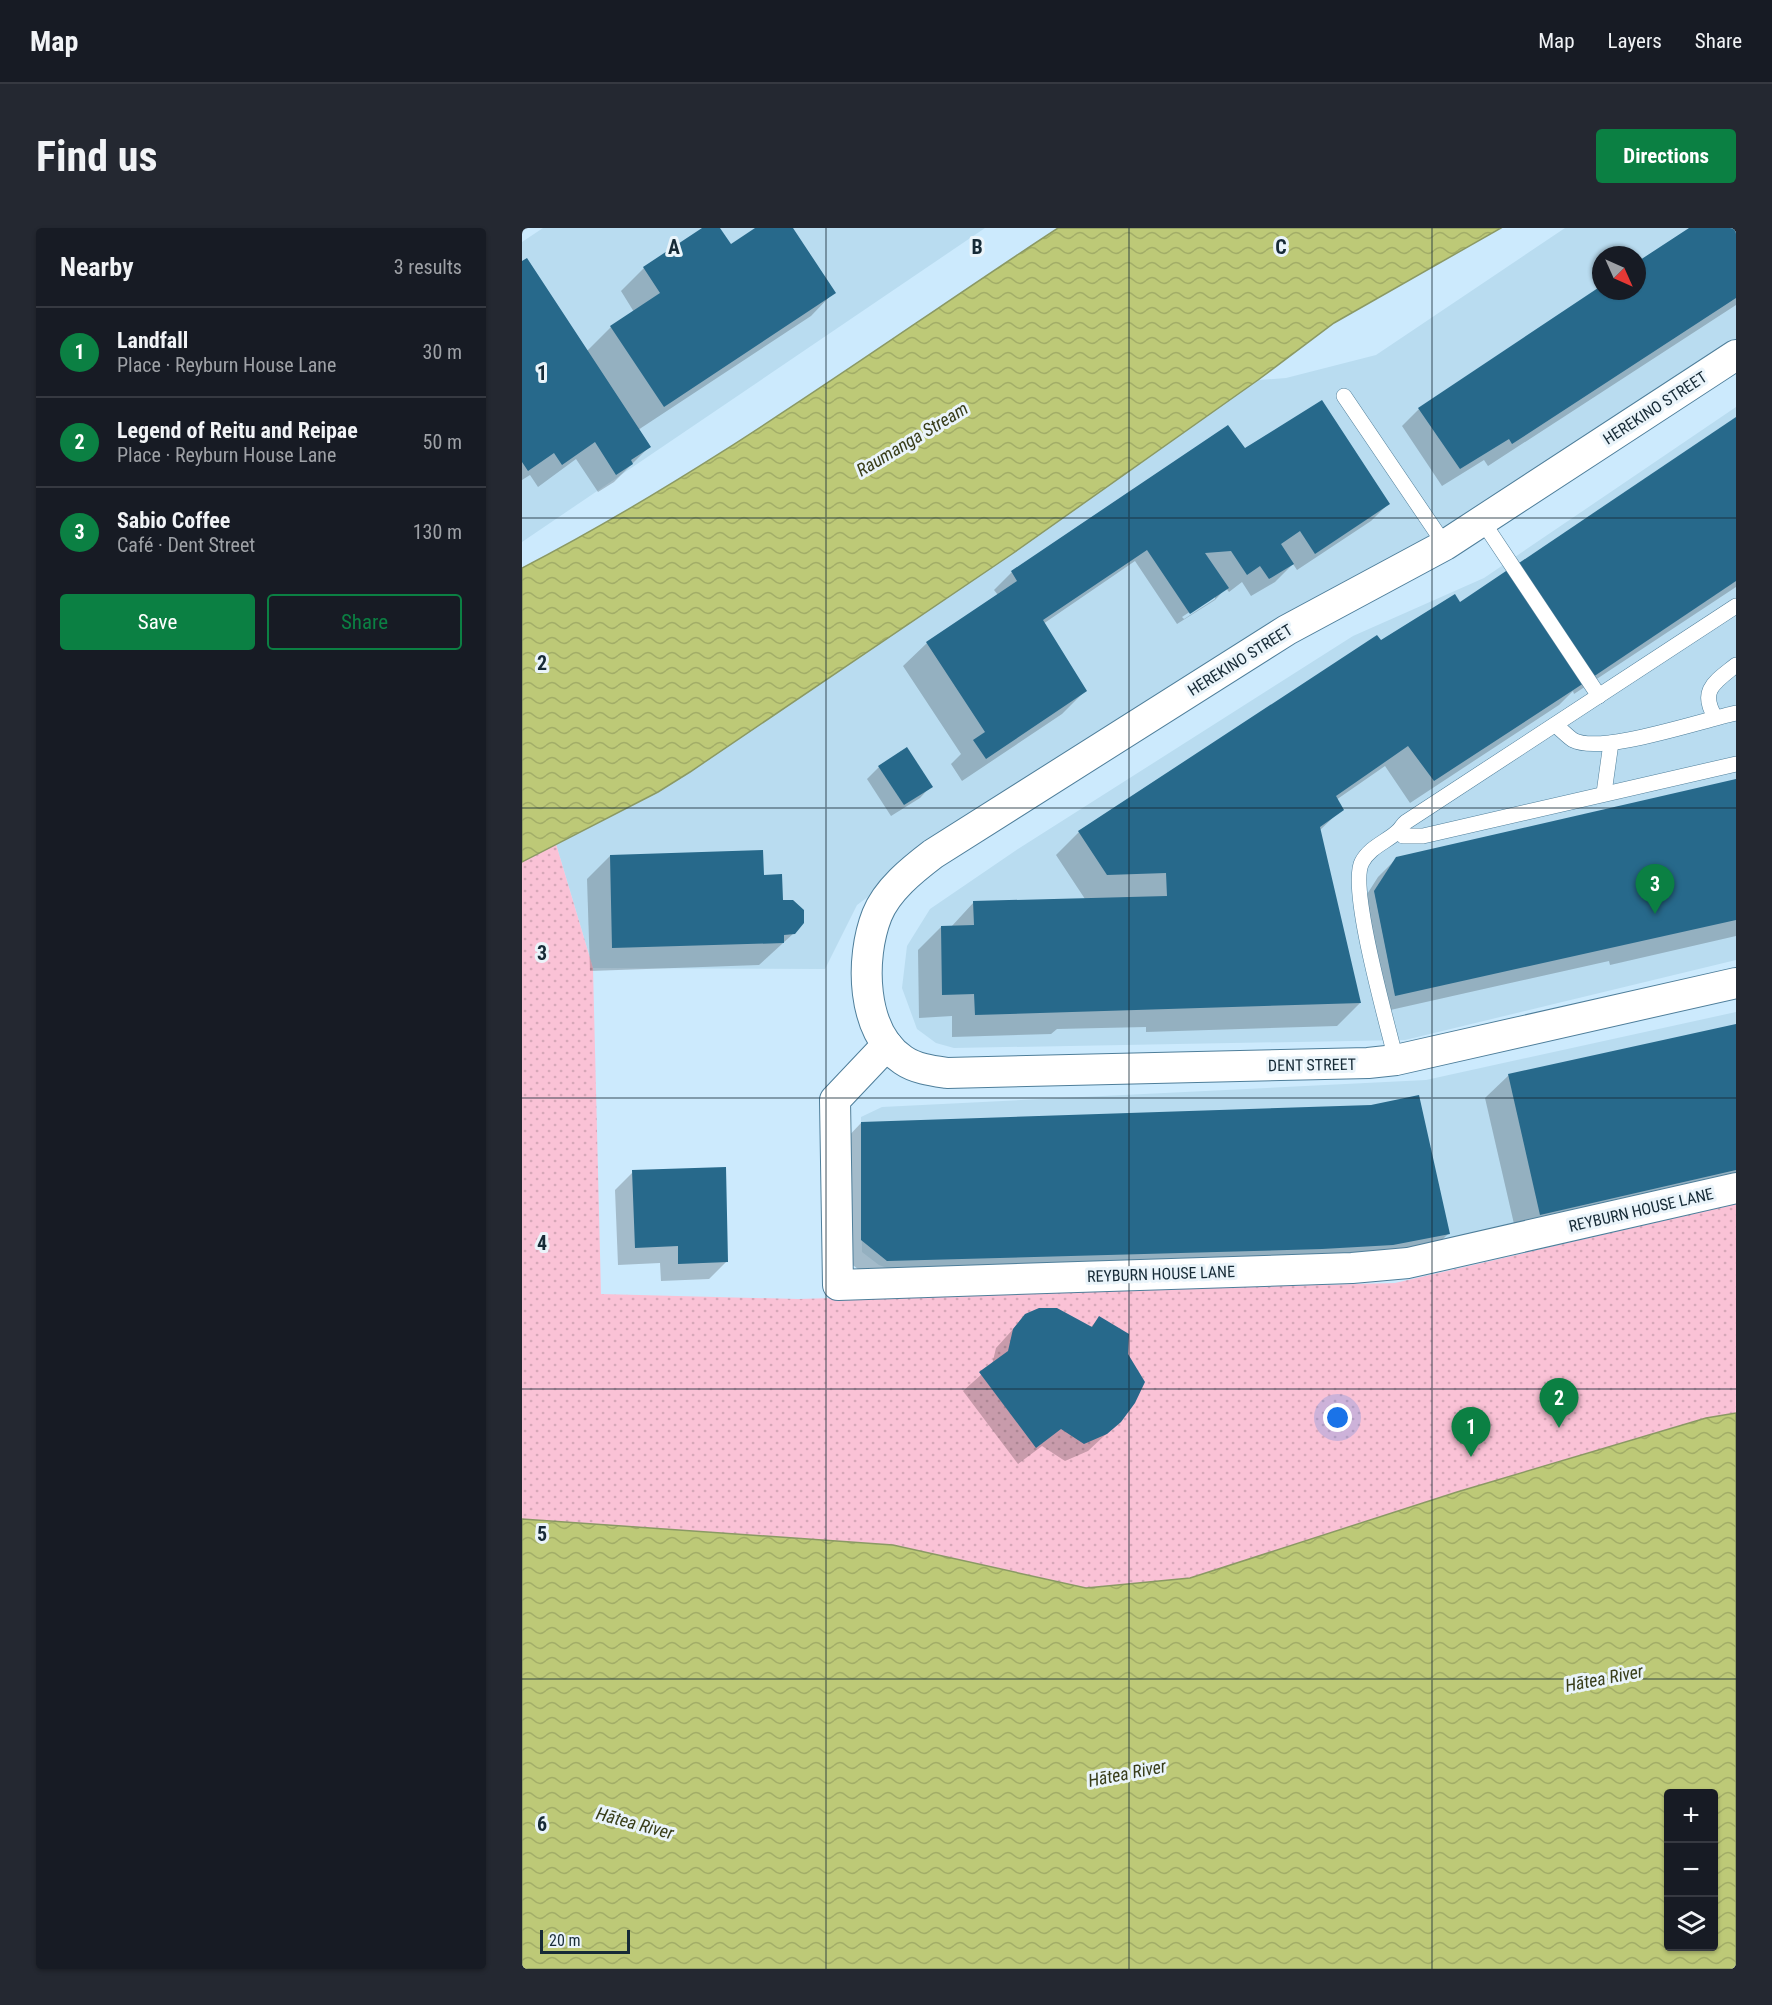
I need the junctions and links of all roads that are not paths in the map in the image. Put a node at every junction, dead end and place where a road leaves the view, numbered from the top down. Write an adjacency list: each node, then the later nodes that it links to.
1 (1736, 355): 3 (street, HEREKINO STREET)
2 (1344, 396): 4 (lane)
3 (1483, 522): 4 (street, HEREKINO STREET); 7 (lane)
4 (1446, 545): 16 (street, HEREKINO STREET)
5 (1736, 606): 7 (lane)
6 (1736, 665): 9 (lane)
7 (1599, 696): 10 (lane)
8 (1736, 713): 9 (lane)
9 (1715, 717): 11 (lane)
10 (1555, 725): 11 (lane); 14 (lane)
11 (1611, 744): 13 (lane)
12 (1736, 764): 13 (lane)
13 (1604, 793): 14 (lane)
14 (1399, 831): 17 (lane)
15 (1736, 983): 17 (street, DENT STREET)
16 (887, 1046): 17 (street, DENT STREET); 18 (street, REYBURN HOUSE LANE)
17 (1396, 1060)
18 (1736, 1188)

